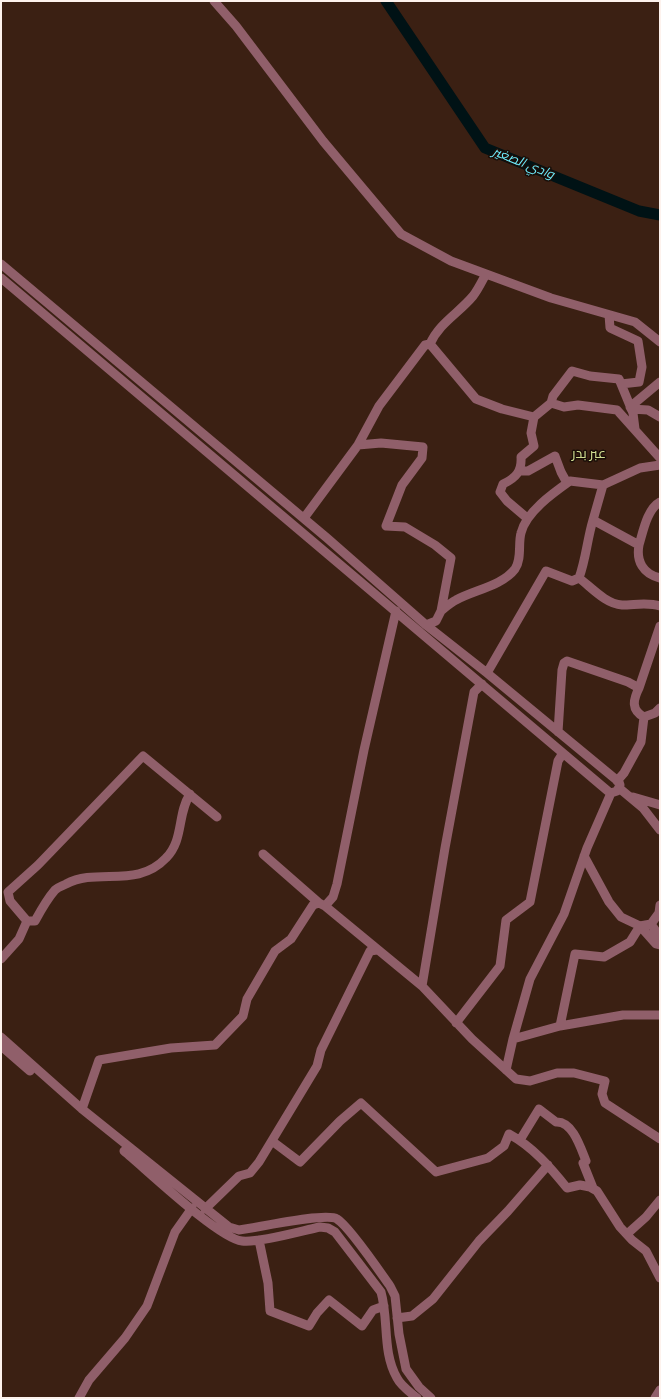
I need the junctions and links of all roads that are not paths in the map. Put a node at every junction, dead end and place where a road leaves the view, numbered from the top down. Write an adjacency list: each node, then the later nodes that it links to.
1 (214, 1): 3 (street)
2 (1, 264): 22 (street)
3 (486, 274): 5 (street); 7 (street)
4 (1, 278): 29 (street)
5 (609, 315): 6 (street); 9 (street)
6 (660, 342)
7 (430, 344): 12 (street); 15 (street)
8 (660, 382): 11 (street)
9 (621, 384): 10 (street); 11 (street)
10 (551, 403): 12 (street); 14 (street)
11 (631, 408): 13 (street); 14 (street)
12 (534, 417): 18 (street)
13 (660, 417)
14 (634, 429): 16 (street)
15 (358, 445): 22 (street); 30 (street)
16 (660, 458)
17 (660, 465): 20 (street)
18 (520, 471): 19 (street); 23 (street)
19 (567, 483): 20 (street); 23 (street)
20 (603, 485): 24 (street)
21 (660, 502): 25 (street)
22 (304, 518): 31 (street)
23 (527, 518): 30 (street)
24 (593, 520): 25 (street); 26 (street)
25 (639, 545): 27 (street)
26 (579, 578): 28 (street); 33 (street)
27 (660, 578)
28 (660, 606)
29 (396, 611): 34 (street); 48 (street)
30 (441, 611): 31 (street)
31 (426, 625): 33 (street)
32 (660, 626): 35 (street)
33 (487, 673): 38 (street)
34 (482, 684): 39 (street); 57 (street)
35 (639, 688): 37 (street); 38 (street)
36 (660, 708): 37 (street)
37 (644, 717): 40 (street)
38 (558, 732): 40 (street)
39 (563, 753): 40 (street); 59 (street)
40 (616, 787): 42 (street); 47 (street)
41 (190, 794): 44 (street); 50 (street); 50 (street)
42 (628, 796): 43 (street); 45 (street)
43 (660, 805)
44 (216, 816)
45 (660, 830)
46 (263, 854): 48 (street)
47 (584, 856): 52 (street); 62 (street)
48 (322, 904): 55 (street); 65 (street)
49 (660, 905): 51 (street)
50 (27, 921): 56 (street)
51 (651, 924): 52 (street); 53 (street)
52 (640, 926): 54 (street); 60 (street)
53 (660, 937)
54 (660, 945)
55 (377, 950): 57 (street); 68 (street)
56 (1, 959)
57 (422, 986): 59 (street)
58 (660, 1015): 60 (street)
59 (456, 1023): 64 (street)
60 (560, 1026): 62 (street)
61 (1, 1037): 65 (street)
62 (513, 1039): 64 (street)
63 (1, 1046): 72 (street)
64 (506, 1070): 67 (street)
65 (82, 1109): 73 (street)
66 (520, 1140): 68 (street); 69 (street); 70 (street)
67 (660, 1140)
68 (272, 1141): 73 (street)
69 (548, 1165): 70 (street); 78 (street)
70 (593, 1188): 74 (street)
71 (660, 1200): 74 (street)
72 (192, 1208): 75 (street); 80 (street)
73 (205, 1209): 78 (street)
74 (627, 1234): 76 (street)
75 (260, 1240): 77 (street); 77 (street)
76 (660, 1278)
77 (384, 1306): 81 (street)
78 (397, 1318): 82 (street)
79 (660, 1390): 83 (street)
80 (79, 1398)
81 (417, 1398)
82 (431, 1398)
83 (655, 1398)

